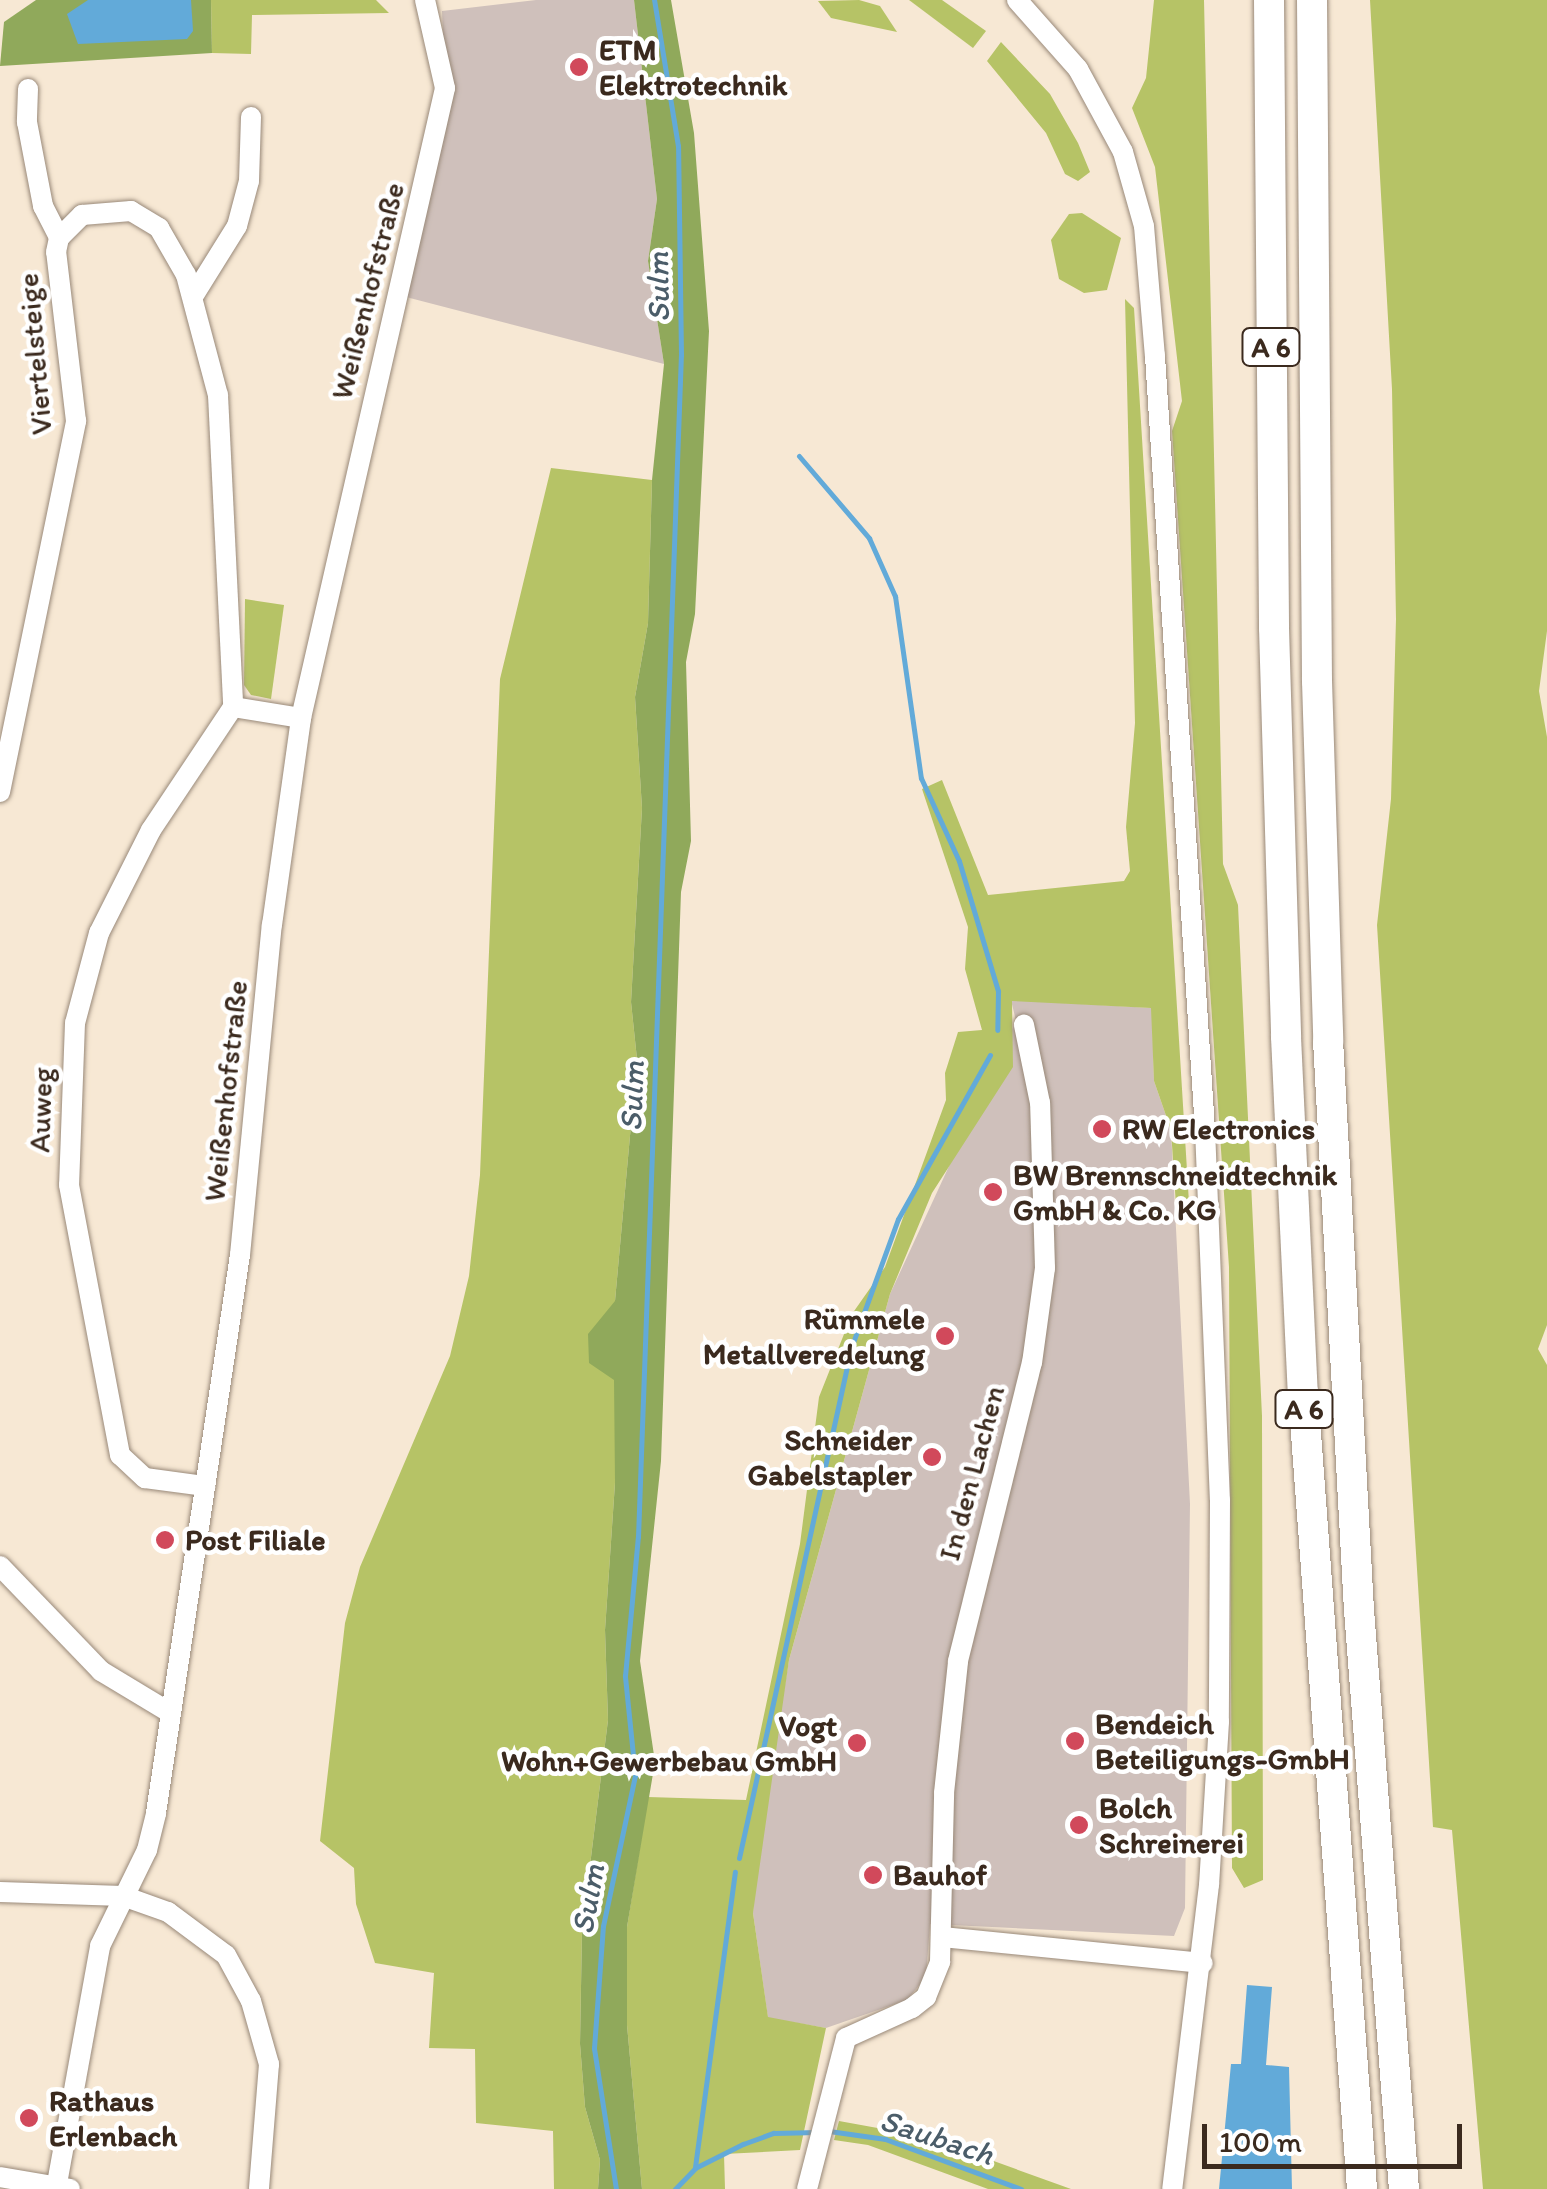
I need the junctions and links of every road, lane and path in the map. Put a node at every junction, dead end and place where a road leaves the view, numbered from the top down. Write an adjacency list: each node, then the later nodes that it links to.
1 (425, 0): 10 (street, Weißenhofstraße)
2 (1016, 0): 19 (street)
3 (1269, 0): 25 (highway, A 6)
4 (1312, 0): 26 (highway, A 6)
5 (28, 89): 7 (street, Viertelsteige)
6 (251, 117): 8 (street)
7 (60, 238): 8 (street); 11 (street, Viertelsteige)
8 (194, 295): 9 (street)
9 (233, 707): 10 (street); 13 (street, Auweg)
10 (301, 718): 13 (street, Weißenhofstraße)
11 (0, 792)
12 (1024, 1025): 18 (street, In den Lachen)
13 (205, 1486): 15 (street, Weißenhofstraße)
14 (0, 1566): 15 (street)
15 (169, 1712): 17 (street, Weißenhofstraße)
16 (0, 1892): 17 (street)
17 (122, 1896): 21 (street, Weißenhofstraße); 22 (street)
18 (942, 1937): 19 (street); 23 (street, In den Lachen)
19 (1203, 1963): 24 (street)
20 (4, 2182): 21 (street)
21 (60, 2188)
22 (260, 2189)
23 (807, 2189)
24 (1172, 2189)
25 (1362, 2189)
26 (1404, 2189)

